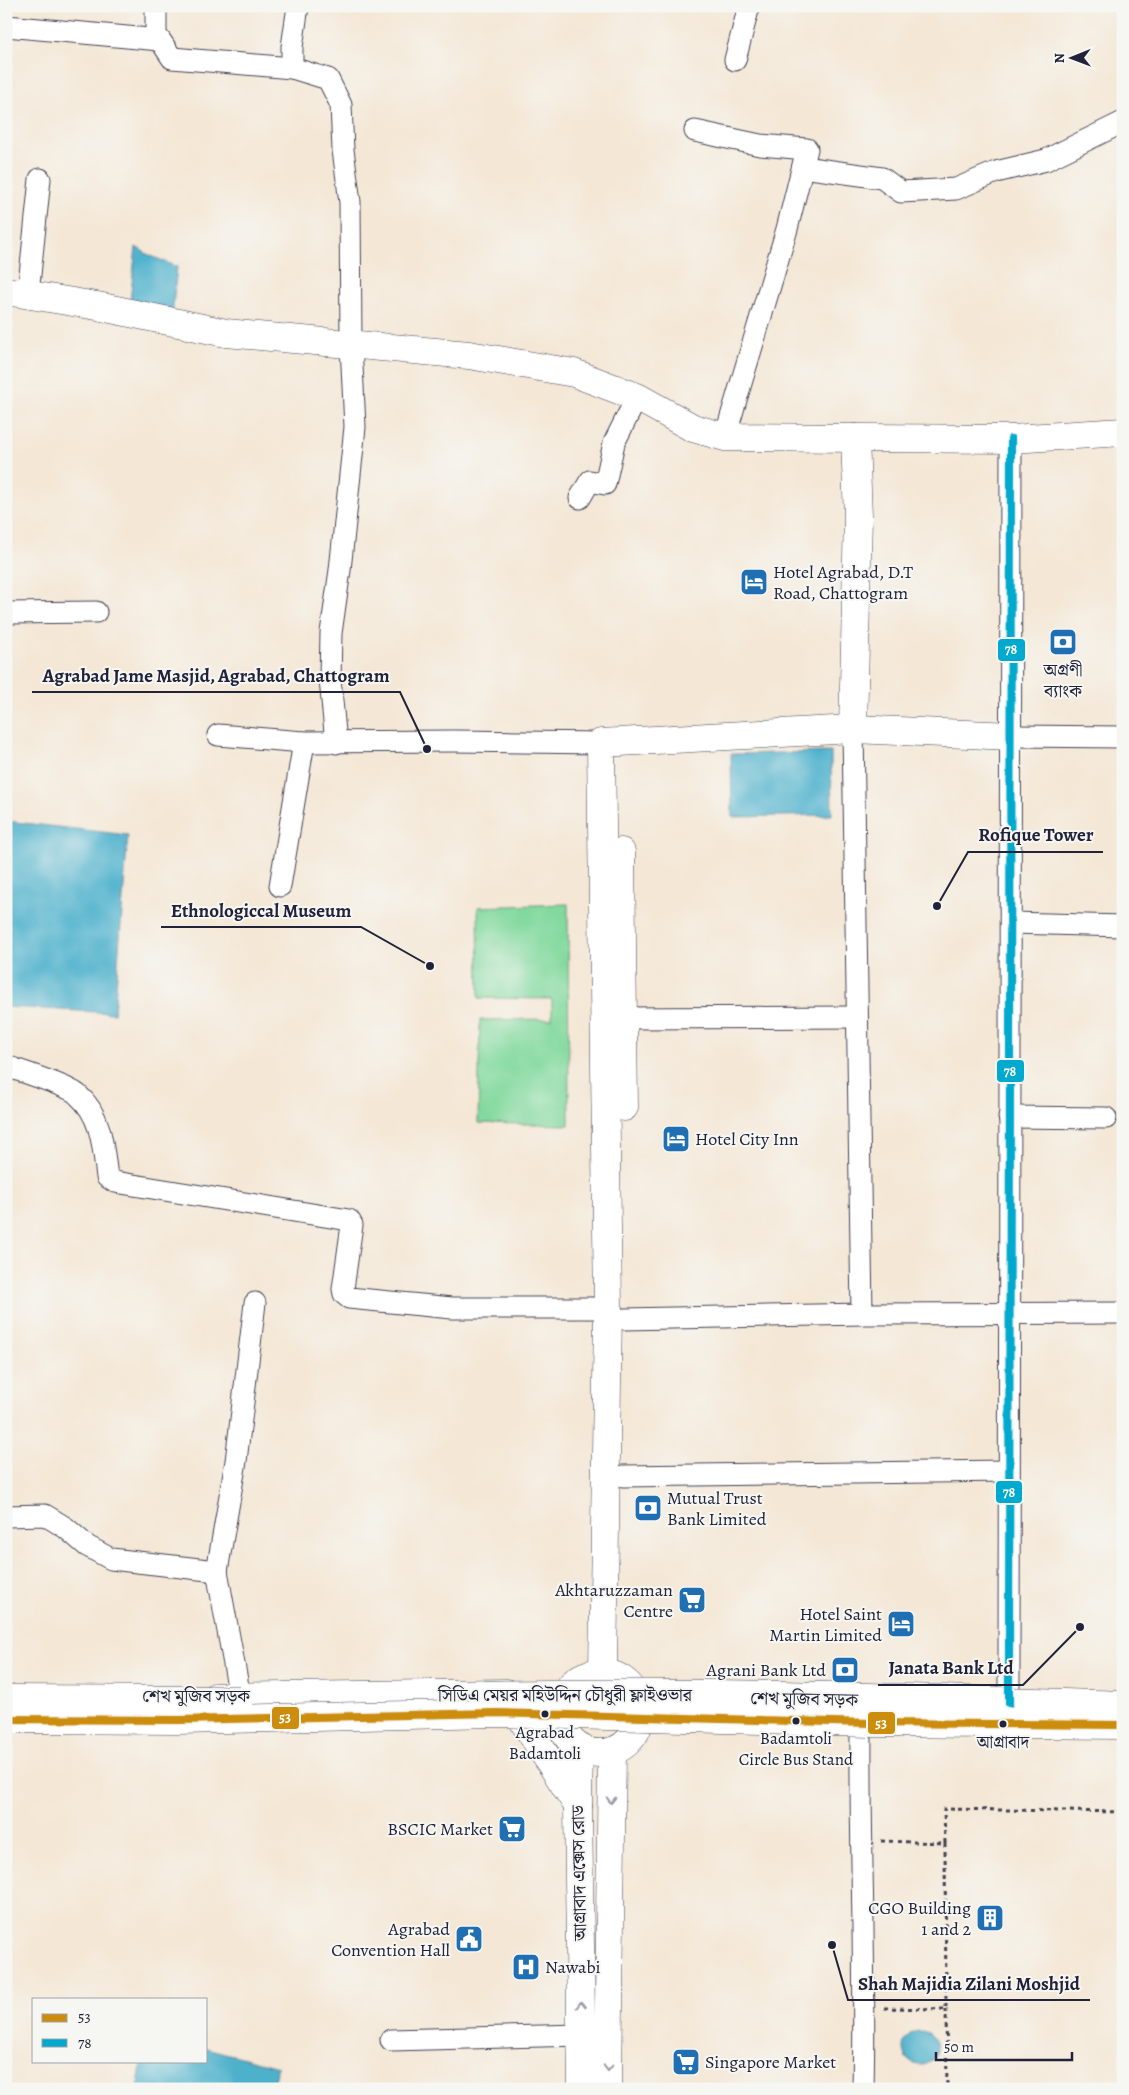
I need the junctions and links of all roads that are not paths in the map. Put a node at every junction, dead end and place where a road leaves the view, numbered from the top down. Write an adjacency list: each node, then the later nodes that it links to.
1 (156, 6): 5 (street)
2 (298, 6): 7 (street)
3 (749, 6): 6 (street)
4 (6, 26): 5 (street)
5 (156, 40): 7 (street)
6 (735, 60)
7 (292, 68): 13 (street)
8 (1123, 122): 10 (street)
9 (695, 130): 10 (street)
10 (803, 167): 16 (street)
11 (40, 179): 12 (street)
12 (17, 293): 13 (main road)
13 (351, 346): 14 (main road); 27 (street)
14 (637, 397): 16 (main road); 19 (street)
15 (1123, 432): 18 (main road)
16 (725, 436): 17 (main road)
17 (855, 438): 18 (main road); 22 (main road)
18 (1011, 439): 24 (street)
19 (580, 498)
20 (96, 612): 21 (street)
21 (6, 613)
22 (853, 729): 24 (main road); 28 (main road); 32 (street)
23 (218, 735): 26 (street)
24 (1012, 736): 25 (street); 30 (street)
25 (1123, 737)
26 (304, 742): 27 (street); 29 (street)
27 (336, 743): 28 (street)
28 (610, 743): 33 (main road); 40 (main road)
29 (280, 886)
30 (1011, 923): 31 (street); 35 (street)
31 (1123, 926)
32 (857, 1017): 33 (street); 41 (street)
33 (624, 1018): 40 (main road)
34 (6, 1066): 40 (street)
35 (1009, 1117): 36 (street); 38 (street)
36 (1106, 1118)
37 (255, 1303): 45 (street)
38 (1008, 1313): 39 (street); 41 (street); 42 (street)
39 (1123, 1313)
40 (616, 1314): 41 (street); 43 (main road); 46 (main road)
41 (862, 1314)
42 (1008, 1471): 43 (street); 51 (street)
43 (622, 1476): 46 (main road)
44 (6, 1516): 45 (street)
45 (217, 1571): 49 (street)
46 (620, 1683): 47 (main road); 51 (main road, শেখ মুজিব সড়ক); 57 (main road)
47 (566, 1693): 49 (main road, শেখ মুজিব সড়ক); 55 (main road)
48 (6, 1695): 49 (main road, শেখ মুজিব সড়ক)
49 (240, 1697)
50 (6, 1699): 52 (main road, সিডিএ মেয়র মহিউদ্দিন চৌধুরী ফ্লাইওভার, bridge)
51 (1008, 1703): 52 (main road, শেখ মুজিব সড়ক)
52 (1123, 1704)
53 (6, 1719): 56 (main road, bridge)
54 (524, 1722): 55 (main road, শেখ মুজিব সড়ক); 58 (main road, শেখ মুজিব সড়ক); 63 (main road)
55 (561, 1722): 61 (main road)
56 (1123, 1725)
57 (637, 1727): 59 (main road, শেখ মুজিব সড়ক); 62 (main road)
58 (6, 1728)
59 (861, 1731): 60 (main road, শেখ মুজিব সড়ক); 66 (street)
60 (1123, 1735)
61 (579, 1748): 62 (main road); 63 (main road, আগ্রাবাদ এক্সেস রোড)
62 (612, 1751): 68 (main road, আগ্রাবাদ এক্সেস রোড, one-way to 68)
63 (578, 1806): 64 (main road, আগ্রাবাদ এক্সেস রোড, one-way to 63)
64 (581, 2035): 65 (street); 67 (main road, আগ্রাবাদ এক্সেস রোড)
65 (391, 2040)
66 (870, 2088)
67 (582, 2089)
68 (608, 2089)

